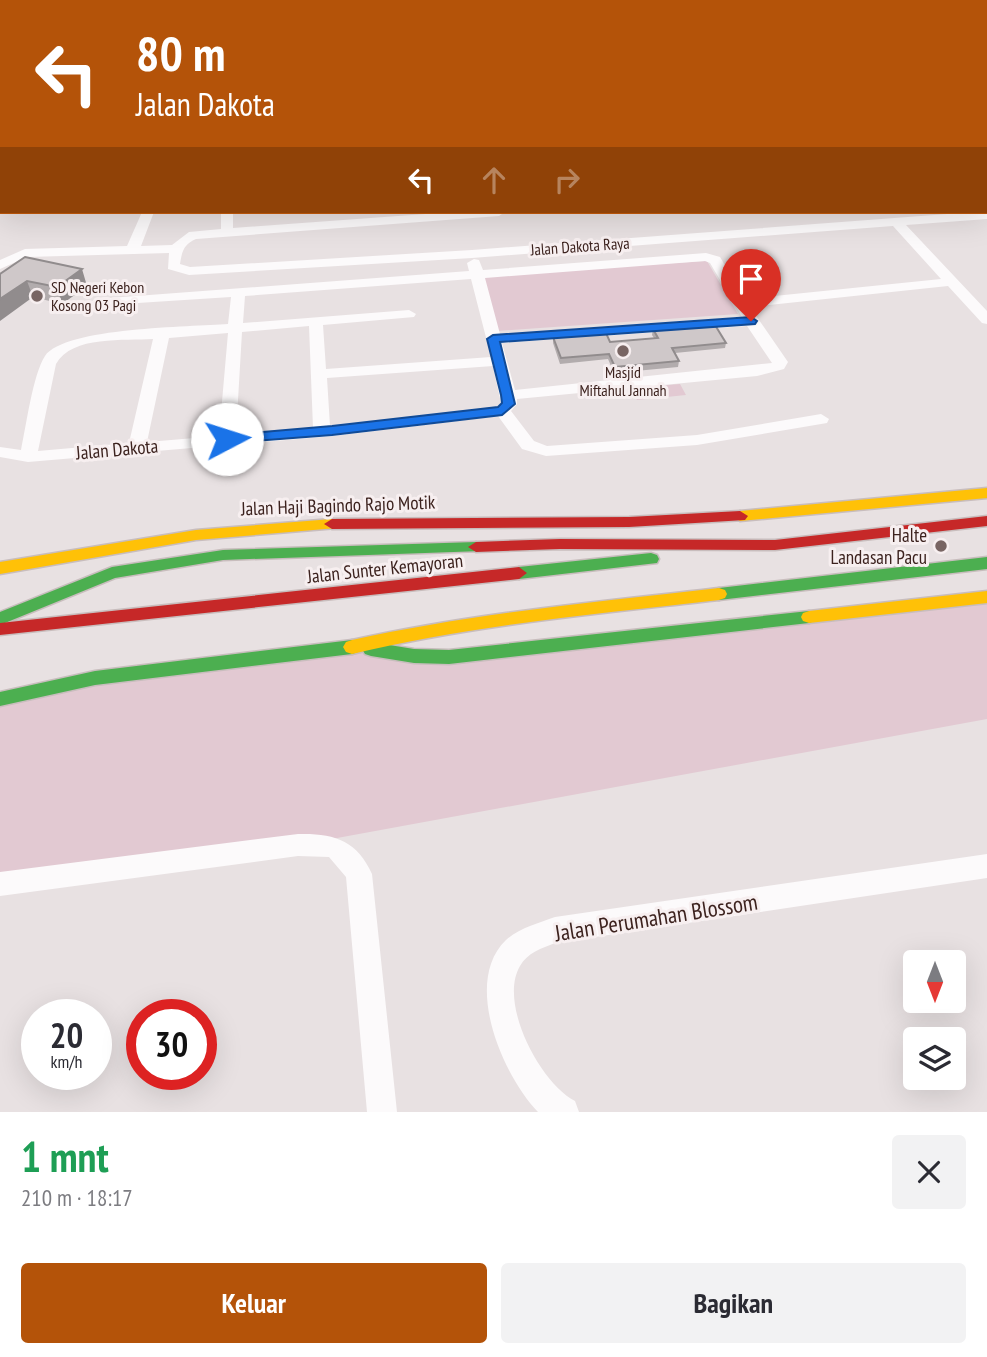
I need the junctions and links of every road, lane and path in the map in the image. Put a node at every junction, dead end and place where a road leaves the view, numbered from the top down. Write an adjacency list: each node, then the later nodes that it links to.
1 (147, 214): 8 (street)
2 (228, 214): 6 (street)
3 (462, 214): 6 (street)
4 (987, 215): 5 (street, Jalan Dakota Raya)
5 (887, 218): 10 (street, Jalan Dakota Raya); 14 (street)
6 (227, 231): 7 (street)
7 (174, 250): 8 (street); 10 (street, Jalan Dakota Raya)
8 (132, 251): 11 (street)
9 (0, 252): 11 (street)
10 (472, 254): 13 (street)
11 (15, 257): 12 (street)
12 (0, 265)
13 (476, 275): 15 (street); 17 (street); 24 (street)
14 (950, 282): 17 (street); 19 (street)
15 (237, 293): 16 (street); 22 (street)
16 (96, 303)
17 (740, 304): 20 (street)
18 (410, 314): 21 (street)
19 (987, 320)
20 (751, 321): 24 (street); 27 (street, Jalan Dakota)
21 (316, 322): 22 (street); 26 (street)
22 (235, 328): 23 (street); 30 (street)
23 (162, 334): 31 (street); 33 (street)
24 (493, 339): 25 (street)
25 (498, 361): 26 (street); 27 (street)
26 (320, 374): 29 (street)
27 (505, 403): 28 (street); 29 (street, Jalan Dakota)
28 (821, 419)
29 (321, 432): 30 (street, Jalan Dakota)
30 (227, 439): 31 (street, Jalan Dakota)
31 (137, 447): 33 (street, Jalan Dakota)
32 (0, 452): 33 (street, Jalan Dakota)
33 (28, 457)
34 (987, 493): 35 (main road, Jalan Haji Bagindo Rajo Motik)
35 (680, 520): 37 (main road, Jalan Haji Bagindo Rajo Motik); 40 (main road, Jalan Haji Bagindo Rajo Motik)
36 (987, 522): 38 (main road, Jalan Haji Bagindo Rajo Motik)
37 (559, 544): 38 (main road, Jalan Haji Bagindo Rajo Motik); 42 (main road, Jalan Haji Bagindo Rajo Motik)
38 (775, 545): 43 (main road, Jalan Sunter Kemayoran)
39 (987, 563): 44 (main road)
40 (0, 568)
41 (987, 597): 44 (main road)
42 (0, 619)
43 (0, 629)
44 (358, 646): 45 (main road)
45 (95, 678): 46 (main road); 47 (main road)
46 (0, 681)
47 (0, 699)
48 (987, 866): 51 (street, Jalan Perumahan Blossom)
49 (0, 884): 50 (street)
50 (382, 1112)
51 (564, 1112)

